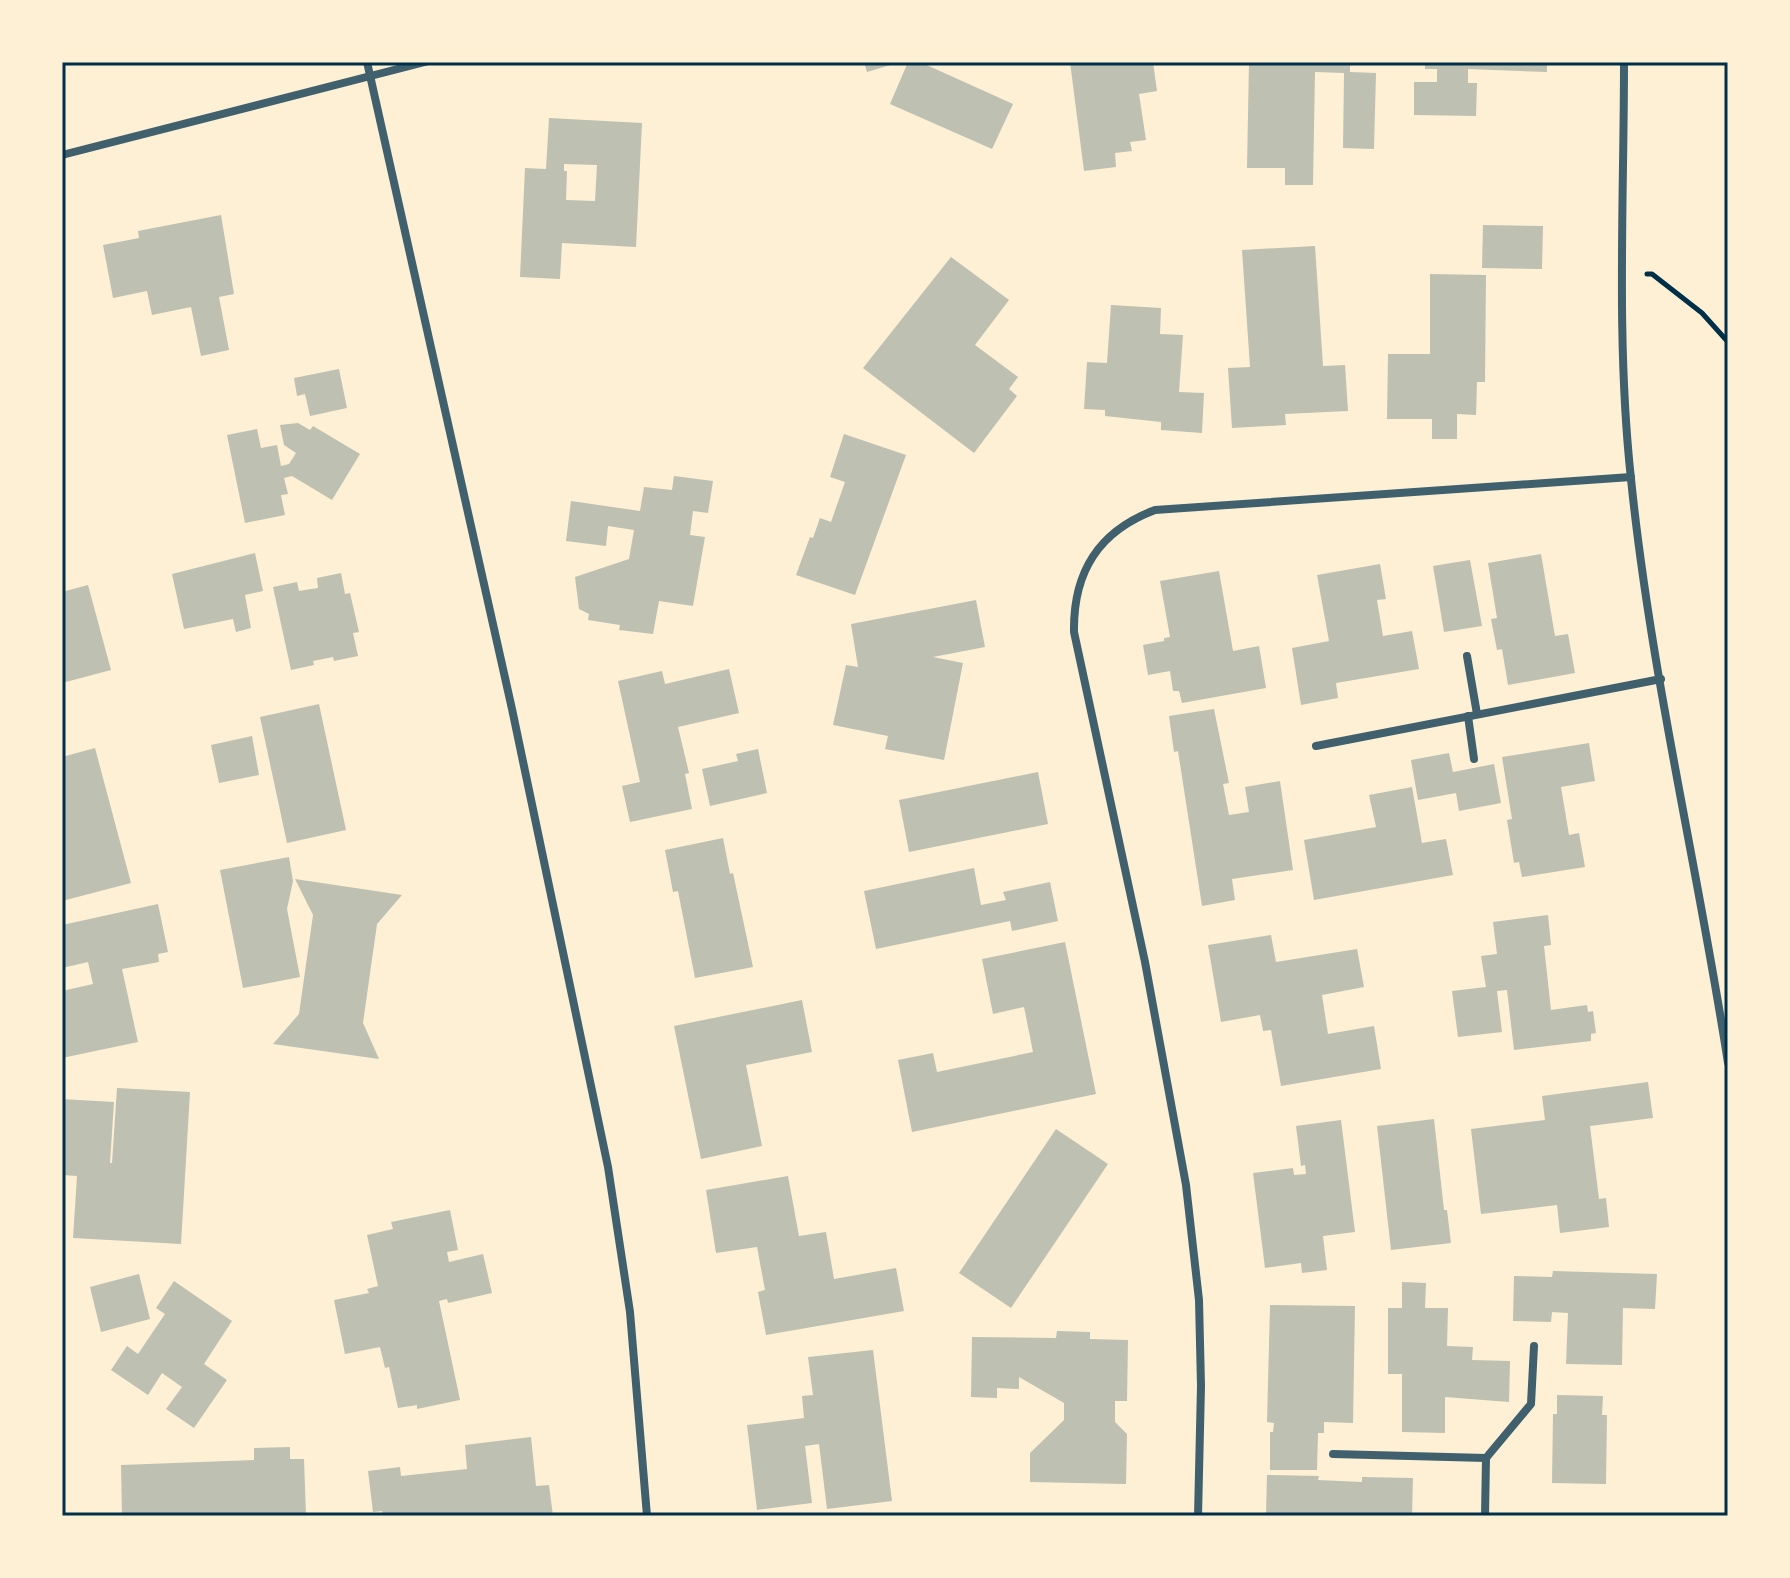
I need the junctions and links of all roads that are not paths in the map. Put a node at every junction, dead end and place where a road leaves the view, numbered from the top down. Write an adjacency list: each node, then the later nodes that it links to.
1 (367, 62): 4 (street)
2 (425, 62): 4 (street)
3 (1624, 62): 6 (street)
4 (370, 76): 5 (street); 16 (street)
5 (62, 155)
6 (1631, 477): 8 (street); 17 (street)
7 (1467, 656): 9 (street)
8 (1661, 679): 9 (street); 12 (street)
9 (1473, 715): 10 (street); 11 (street)
10 (1316, 746)
11 (1474, 759)
12 (1728, 1063)
13 (1534, 1346): 15 (street)
14 (1333, 1454): 15 (street)
15 (1486, 1458): 18 (street)
16 (647, 1516)
17 (1198, 1516)
18 (1485, 1516)

